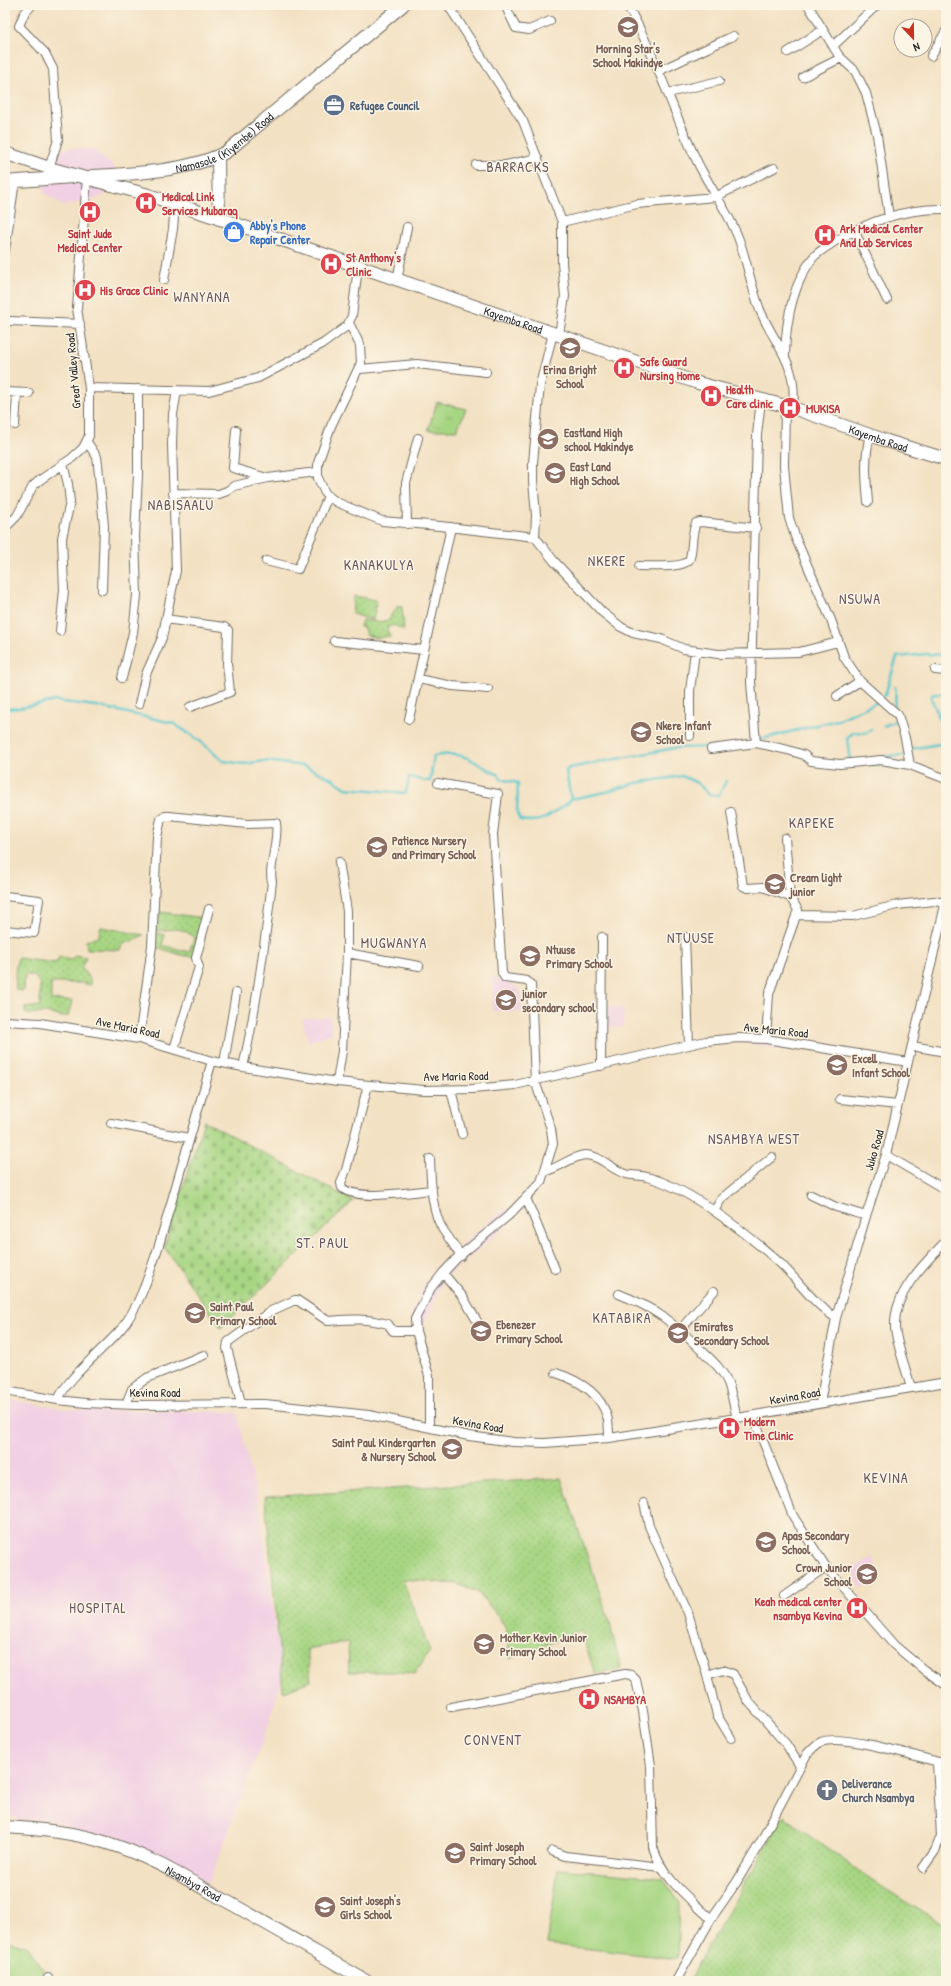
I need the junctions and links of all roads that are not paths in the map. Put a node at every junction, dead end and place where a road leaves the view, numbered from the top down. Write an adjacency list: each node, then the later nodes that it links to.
1 (32, 5): 24 (street)
2 (403, 5): 21 (street, Namasole (Kiyembe) Road)
3 (448, 5): 22 (street)
4 (505, 5): 8 (street)
5 (627, 5): 16 (street)
6 (808, 5): 9 (street)
7 (877, 5): 12 (street)
8 (550, 21)
9 (823, 30): 12 (street); 13 (street)
10 (946, 31): 14 (street)
11 (734, 36): 16 (street)
12 (834, 45): 15 (street)
13 (788, 52)
14 (933, 53)
15 (842, 58): 17 (street); 31 (street)
16 (659, 71): 19 (street)
17 (803, 77)
18 (719, 81): 19 (street)
19 (668, 93): 28 (street)
20 (5, 153): 24 (street, Kayemba Road)
21 (218, 156): 26 (street, Namasole (Kiyembe) Road); 32 (street)
22 (538, 158): 23 (street); 33 (street)
23 (476, 165)
24 (49, 168): 26 (street, Kayemba Road)
25 (774, 168): 28 (street)
26 (84, 177): 27 (street, Namasole (Kiyembe) Road); 29 (street, Kayemba Road); 43 (street, Great Valley Road)
27 (10, 181): 36 (street)
28 (715, 197): 33 (street); 45 (street)
29 (175, 204): 32 (street, Kayemba Road); 38 (street)
30 (946, 209): 31 (street)
31 (889, 217): 35 (street)
32 (219, 219): 37 (street, Kayemba Road)
33 (562, 222): 44 (street)
34 (407, 227): 39 (street)
35 (854, 230): 40 (street); 45 (street)
36 (5, 250)
37 (358, 267): 39 (street, Kayemba Road); 42 (street)
38 (164, 280)
39 (397, 281): 44 (street, Kayemba Road)
40 (887, 300)
41 (10, 321): 43 (street)
42 (349, 323): 46 (street); 50 (street)
43 (80, 324): 48 (street, Great Valley Road)
44 (556, 334): 54 (street, Kayemba Road); 72 (street)
45 (785, 354): 55 (street)
46 (360, 369): 47 (street); 63 (street)
47 (486, 372)
48 (89, 388): 49 (street); 60 (street, Great Valley Road)
49 (138, 389): 50 (street); 85 (street)
50 (177, 391): 65 (street)
51 (5, 392): 53 (street)
52 (29, 393): 53 (street)
53 (17, 394): 56 (street)
54 (761, 400): 55 (street, Kayemba Road); 71 (street)
55 (789, 407): 58 (street, Kayemba Road); 79 (street)
56 (15, 424)
57 (236, 430): 64 (street)
58 (870, 435): 61 (street, Kayemba Road); 67 (street)
59 (418, 438): 68 (street)
60 (87, 442): 62 (street); 75 (street)
61 (946, 459)
62 (63, 464): 70 (street); 77 (street)
63 (317, 472): 64 (street); 66 (street)
64 (268, 478): 65 (street)
65 (173, 493): 76 (street)
66 (328, 496): 68 (street); 73 (street)
67 (868, 502)
68 (407, 524): 69 (street)
69 (451, 527): 72 (street); 80 (street)
70 (5, 528)
71 (756, 528): 74 (street); 82 (street)
72 (535, 537): 81 (street)
73 (266, 561)
74 (639, 566)
75 (102, 590)
76 (166, 619): 90 (street); 91 (street)
77 (60, 631)
78 (334, 641): 80 (street)
79 (838, 642): 82 (street); 87 (street)
80 (424, 650): 86 (street)
81 (695, 651): 82 (street); 93 (street)
82 (753, 654): 94 (street)
83 (935, 670): 84 (street)
84 (946, 671)
85 (122, 678)
86 (418, 679): 88 (street); 92 (street)
87 (860, 681): 89 (street); 96 (street)
88 (488, 690)
89 (836, 696)
90 (139, 704)
91 (190, 707)
92 (409, 719)
93 (690, 736)
94 (756, 743): 95 (street); 96 (street)
95 (711, 749)
96 (910, 765): 97 (street)
97 (946, 780)
98 (438, 783): 125 (street)
99 (731, 812): 103 (street)
100 (785, 838): 103 (street)
101 (339, 862): 110 (street)
102 (5, 896): 107 (street)
103 (790, 897): 106 (street)
104 (946, 902): 106 (street); 117 (street, Juko Road)
105 (210, 909): 118 (street)
106 (796, 915): 115 (street)
107 (5, 930)
108 (602, 937): 123 (street)
109 (685, 937): 116 (street)
110 (347, 953): 111 (street); 126 (street)
111 (419, 966)
112 (236, 993): 122 (street)
113 (5, 1021): 114 (street, Ave Maria Road)
114 (139, 1039): 118 (street, Ave Maria Road); 124 (street)
115 (766, 1039): 116 (street, Ave Maria Road); 121 (street, Ave Maria Road)
116 (689, 1045): 123 (street, Ave Maria Road)
117 (912, 1046): 119 (street); 121 (street, Juko Road)
118 (174, 1050): 120 (street, Ave Maria Road)
119 (946, 1052)
120 (212, 1061): 122 (street, Ave Maria Road); 133 (street)
121 (908, 1062): 130 (street, Juko Road)
122 (224, 1063): 124 (street, Ave Maria Road)
123 (601, 1066): 125 (street, Ave Maria Road)
124 (243, 1067): 126 (street, Ave Maria Road)
125 (535, 1081): 128 (street, Ave Maria Road); 137 (street)
126 (337, 1082): 127 (street, Ave Maria Road)
127 (368, 1085): 128 (street, Ave Maria Road); 138 (street)
128 (451, 1090): 132 (street)
129 (840, 1099): 130 (street)
130 (898, 1105): 134 (street, Juko Road)
131 (111, 1123): 133 (street)
132 (462, 1134)
133 (189, 1138): 159 (street)
134 (886, 1155): 139 (street); 143 (street, Juko Road)
135 (772, 1157): 142 (street)
136 (430, 1159): 138 (street)
137 (546, 1171): 141 (street); 142 (street)
138 (432, 1190): 145 (street)
139 (946, 1190)
140 (811, 1195): 143 (street)
141 (526, 1198): 145 (street); 146 (street)
142 (714, 1212): 150 (street)
143 (866, 1216): 150 (street, Juko Road)
144 (946, 1241): 157 (street)
145 (461, 1256): 147 (street)
146 (555, 1269)
147 (443, 1273): 152 (street); 153 (street)
148 (714, 1291): 151 (street)
149 (619, 1294): 151 (street)
150 (836, 1318): 162 (street, Juko Road)
151 (680, 1330): 164 (street)
152 (416, 1331): 160 (street); 165 (street)
153 (484, 1333)
154 (204, 1355): 161 (street)
155 (556, 1373): 166 (street)
156 (946, 1382): 157 (street, Kevina Road)
157 (911, 1388): 162 (street, Kevina Road)
158 (5, 1391): 159 (street, Kevina Road)
159 (58, 1400): 161 (street, Kevina Road)
160 (241, 1403): 161 (street, Kevina Road); 165 (street, Kevina Road)
161 (126, 1404)
162 (820, 1404): 163 (street, Kevina Road)
163 (753, 1416): 164 (street, Kevina Road); 168 (street)
164 (737, 1418): 166 (street, Kevina Road)
165 (429, 1428): 166 (street, Kevina Road)
166 (609, 1438)
167 (644, 1503): 170 (street)
168 (826, 1567): 169 (street); 171 (street)
169 (784, 1596)
170 (707, 1675): 173 (street); 176 (street)
171 (946, 1685)
172 (451, 1707): 179 (street)
173 (731, 1738)
174 (937, 1762): 175 (street); 176 (street); 180 (street)
175 (946, 1764)
176 (800, 1766): 181 (street)
177 (5, 1827): 182 (street, Nsambya Road)
178 (552, 1851): 179 (street)
179 (661, 1867): 181 (street)
180 (922, 1868)
181 (711, 1919): 183 (street)
182 (366, 1981)
183 (676, 1981)

